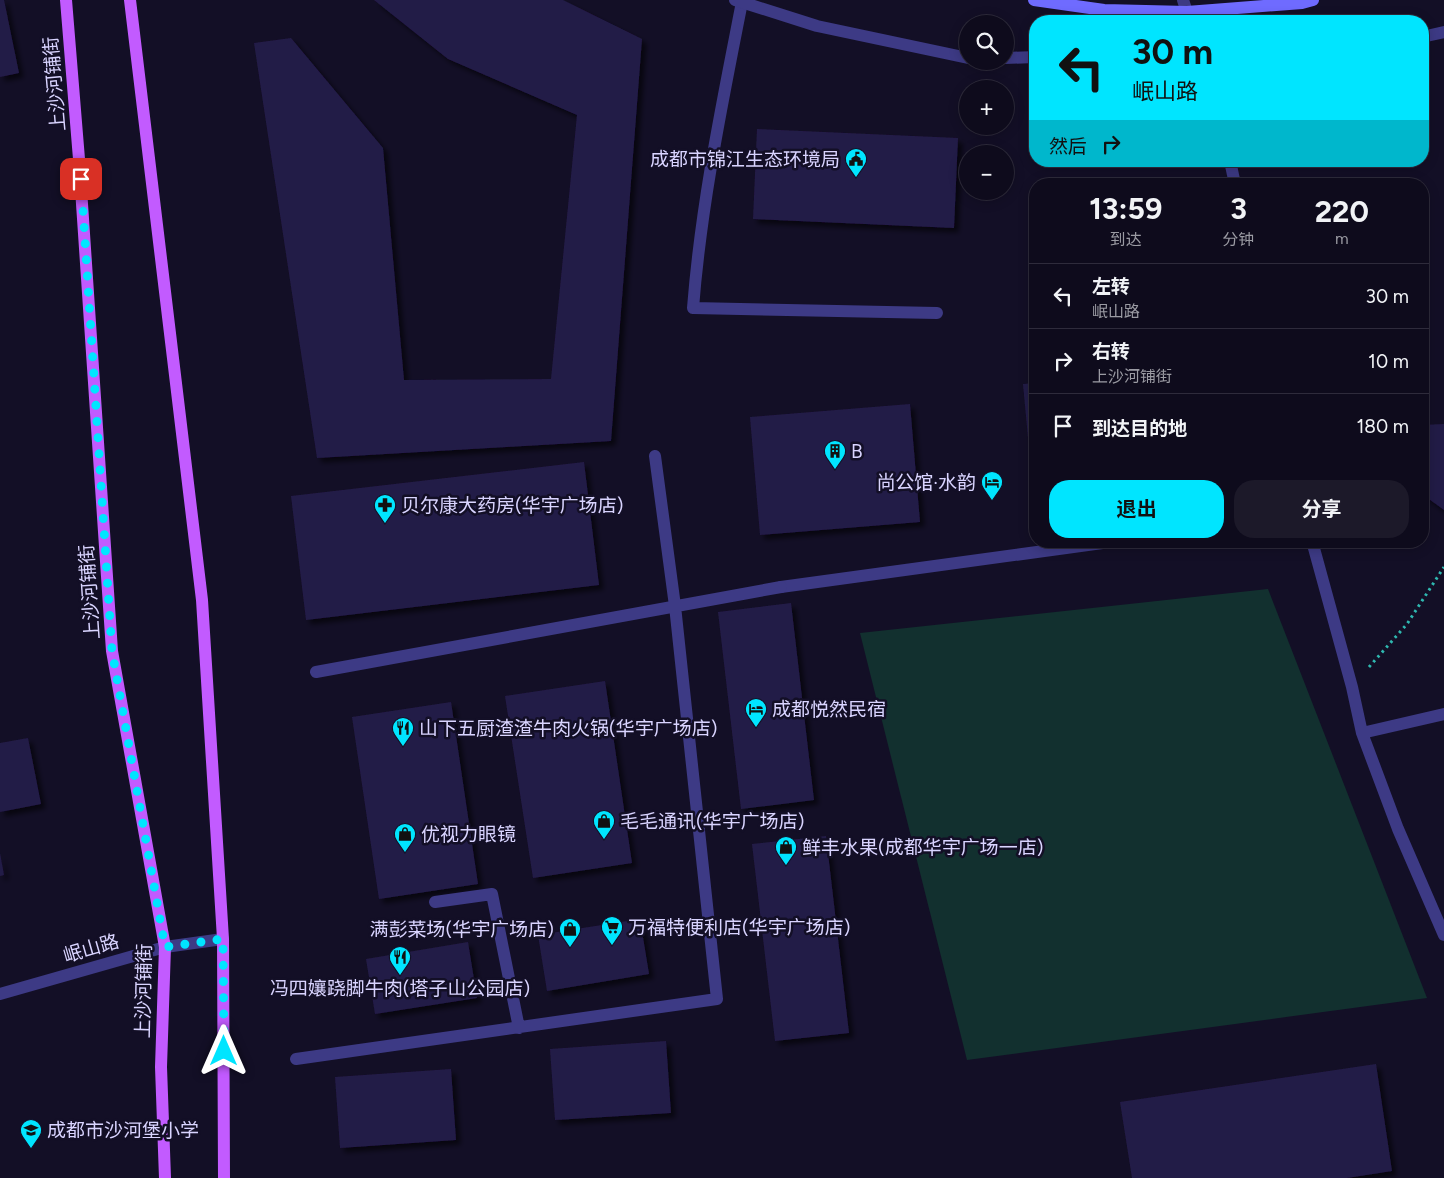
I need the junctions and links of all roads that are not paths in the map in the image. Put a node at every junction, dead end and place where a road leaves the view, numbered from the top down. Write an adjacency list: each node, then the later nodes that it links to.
1 (66, 0): 23 (main road, 上沙河铺街)
2 (130, 0): 22 (main road)
3 (1034, 0): 6 (main road)
4 (1313, 0): 6 (main road)
5 (738, 1): 9 (street); 12 (street)
6 (1187, 11)
7 (1444, 32): 8 (street)
8 (1429, 35)
9 (959, 56)
10 (1029, 57): 11 (street)
11 (1014, 58)
12 (937, 313)
13 (655, 456): 16 (street)
14 (1066, 548): 16 (street)
15 (1314, 548): 19 (street)
16 (675, 606): 17 (street); 25 (street)
17 (316, 672)
18 (1444, 714): 19 (street)
19 (1362, 733): 21 (street)
20 (435, 902): 25 (street)
21 (1444, 935)
22 (223, 939): 23 (street, 岷山路); 28 (main road)
23 (165, 947): 24 (street, 岷山路); 27 (main road, 上沙河铺街)
24 (0, 994)
25 (519, 1028): 26 (street)
26 (296, 1059)
27 (165, 1178)
28 (224, 1178)

